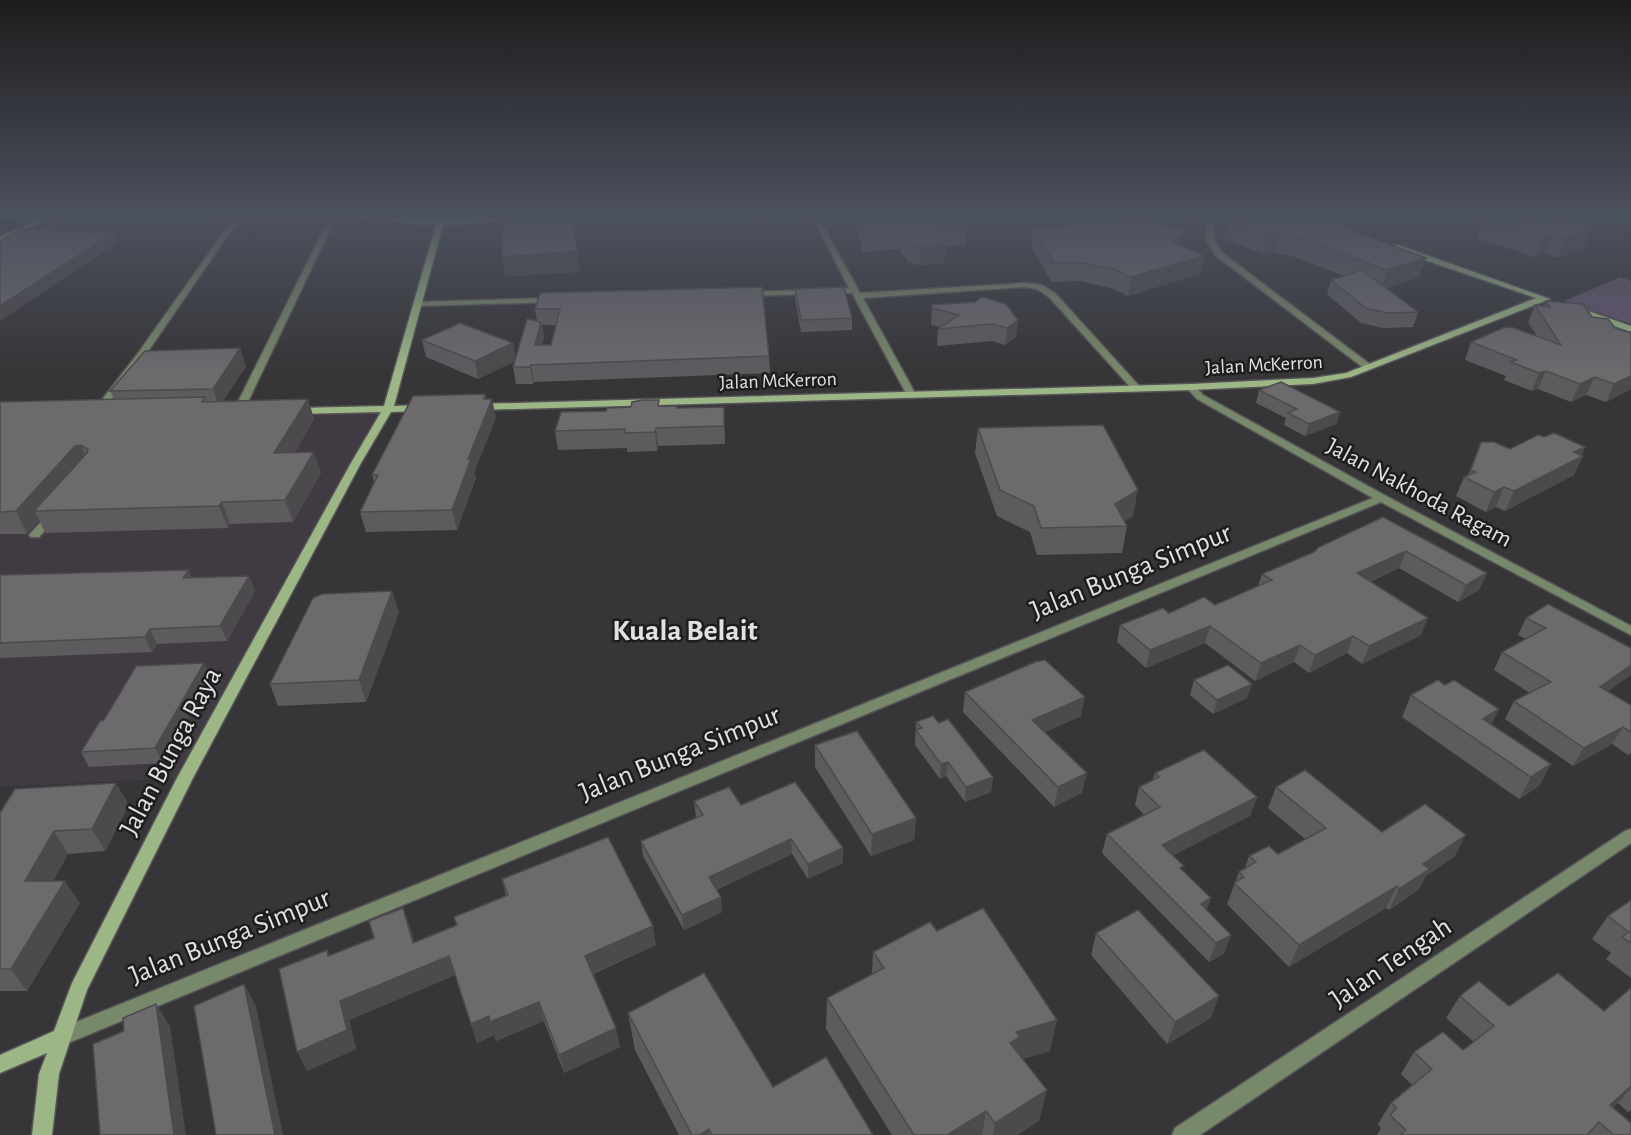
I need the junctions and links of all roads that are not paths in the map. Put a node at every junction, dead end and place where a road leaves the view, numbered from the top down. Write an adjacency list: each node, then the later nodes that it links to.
1 (202, 268): 28 (street)
2 (308, 268): 24 (street)
3 (428, 268): 12 (street, Jalan Bunga Raya)
4 (843, 268): 7 (street)
5 (1238, 268): 15 (street)
6 (1457, 268): 9 (street)
7 (856, 293): 8 (street); 17 (street); 18 (street)
8 (741, 294)
9 (1543, 298): 11 (street); 15 (street, Jalan McKerron)
10 (569, 299): 12 (street)
11 (1554, 302)
12 (417, 304): 21 (street, Jalan Bunga Raya)
13 (1565, 306): 14 (street)
14 (1631, 329)
15 (1368, 367): 16 (street, Jalan McKerron)
16 (1191, 387): 17 (street, Jalan McKerron); 29 (street, Jalan Nakhoda Ragam)
17 (1136, 388): 18 (street, Jalan McKerron)
18 (911, 395): 19 (street, Jalan McKerron)
19 (463, 407)
20 (431, 408): 21 (street)
21 (388, 409): 22 (street); 34 (street, Jalan Bunga Raya)
22 (285, 411)
23 (226, 412): 24 (street)
24 (238, 412): 25 (street)
25 (250, 412)
26 (107, 414): 28 (street)
27 (84, 415): 28 (street)
28 (96, 415)
29 (1382, 498): 32 (street, Jalan Nakhoda Ragam); 34 (street, Jalan Bunga Simpur)
30 (63, 503): 31 (street)
31 (35, 536)
32 (1631, 631)
33 (1631, 835): 37 (street, Jalan Tengah)
34 (61, 1036): 35 (street, Jalan Bunga Simpur); 36 (street, Jalan Bunga Raya)
35 (0, 1064)
36 (42, 1135)
37 (1182, 1135)

